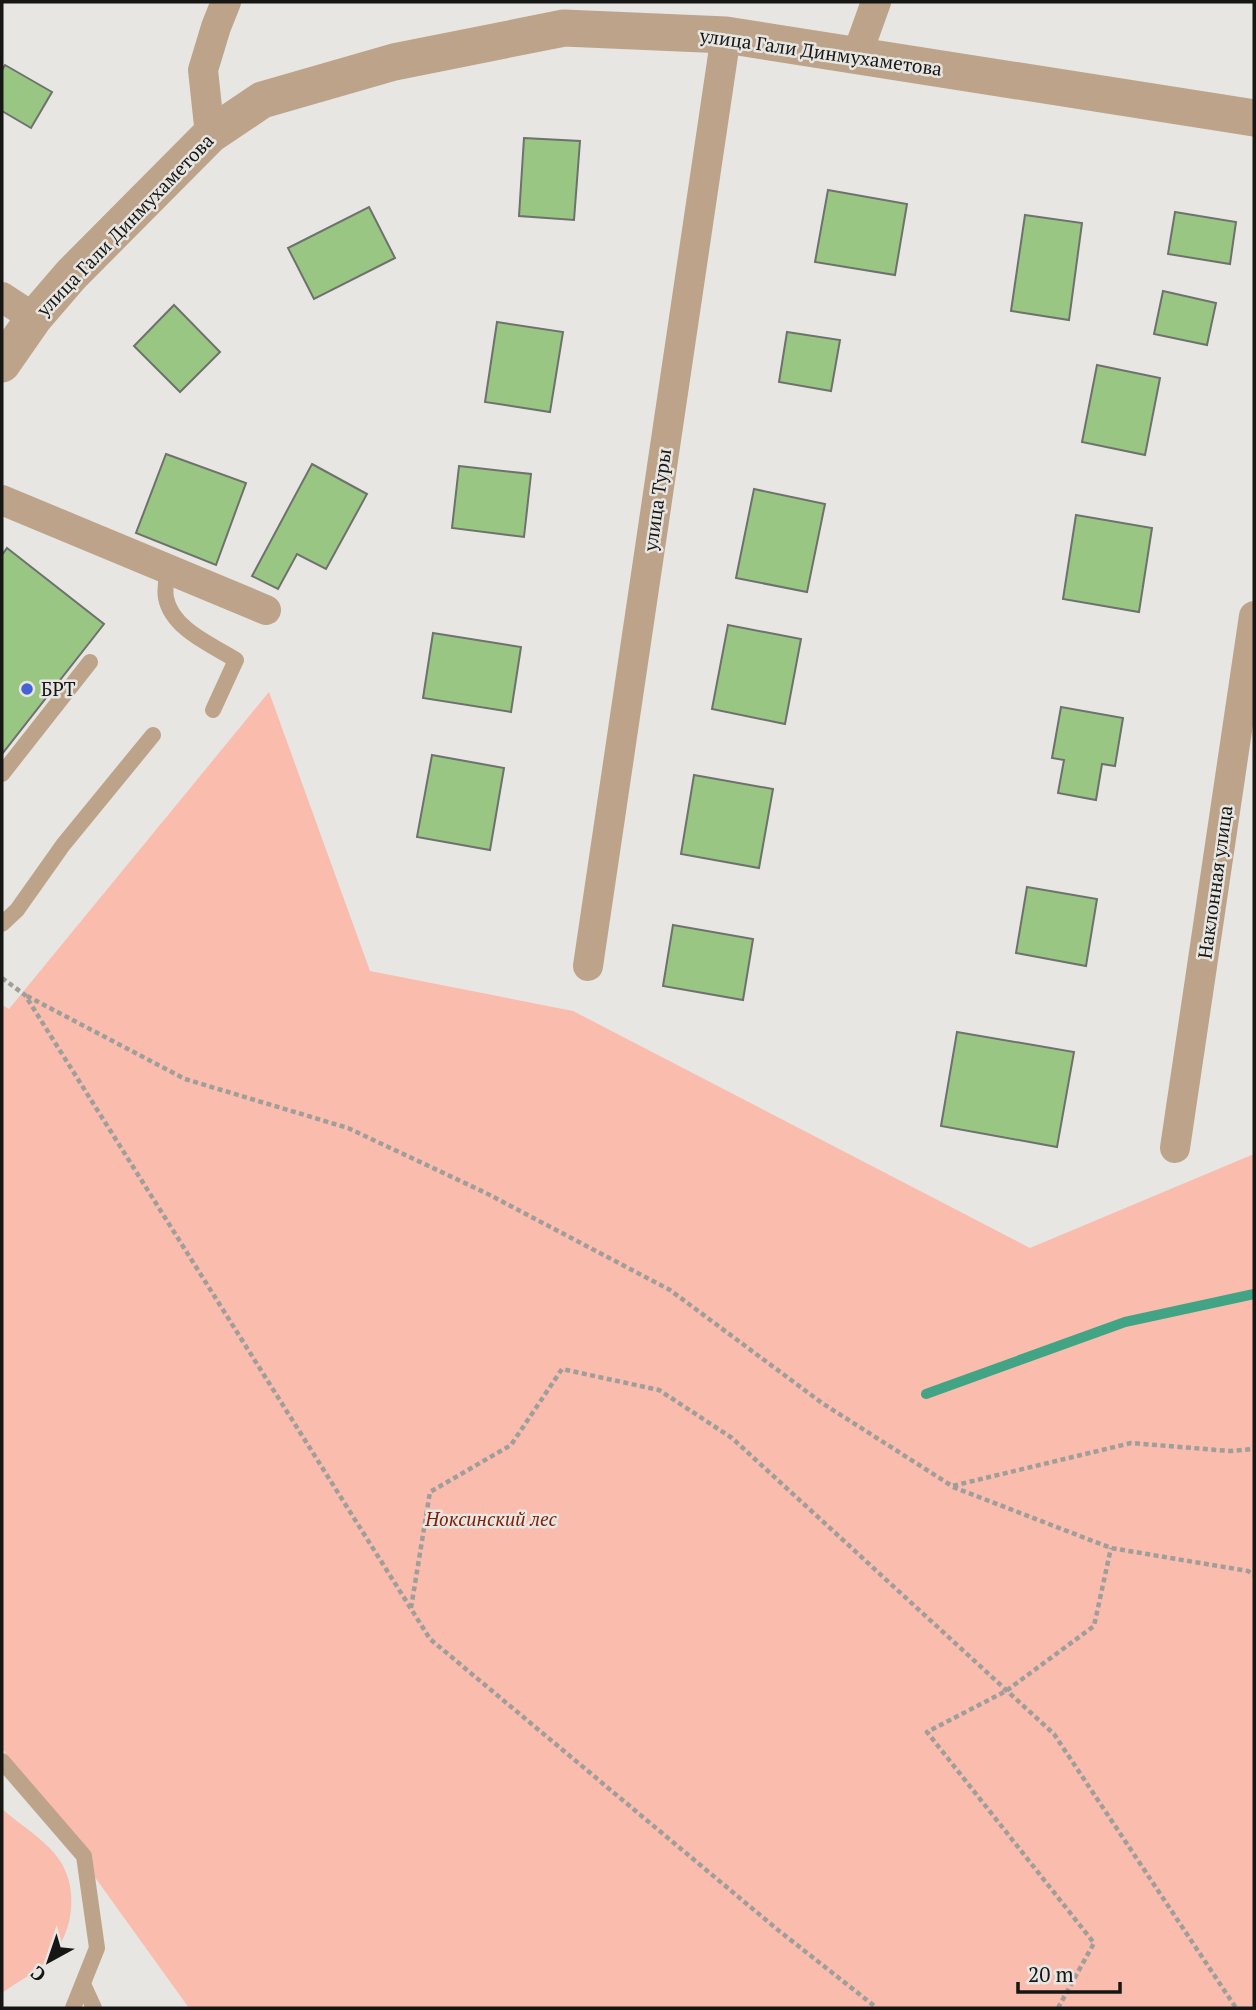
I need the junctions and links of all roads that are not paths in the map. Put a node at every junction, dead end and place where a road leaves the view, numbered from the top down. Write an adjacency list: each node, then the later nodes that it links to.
1 (226, 2): 6 (street)
2 (876, 2): 4 (street)
3 (726, 35): 4 (street, улица Гали Динмухаметова); 6 (street, улица Гали Динмухаметова); 19 (street, улица Туры)
4 (857, 55): 5 (street, улица Гали Динмухаметова)
5 (1254, 118)
6 (210, 135): 8 (street, улица Гали Динмухаметова)
7 (2, 297): 8 (street)
8 (34, 318): 9 (street, улица Гали Динмухаметова)
9 (2, 364)
10 (2, 500): 11 (street)
11 (168, 569): 12 (street); 15 (lane)
12 (266, 610)
13 (1254, 616): 20 (street, Наклонная улица)
14 (90, 662): 17 (lane)
15 (214, 710)
16 (153, 735): 18 (lane)
17 (2, 774)
18 (2, 924)
19 (588, 966)
20 (1175, 1148)
21 (2, 1761): 22 (lane)
22 (83, 1984): 23 (lane); 24 (lane)
23 (73, 2008)
24 (94, 2008)

